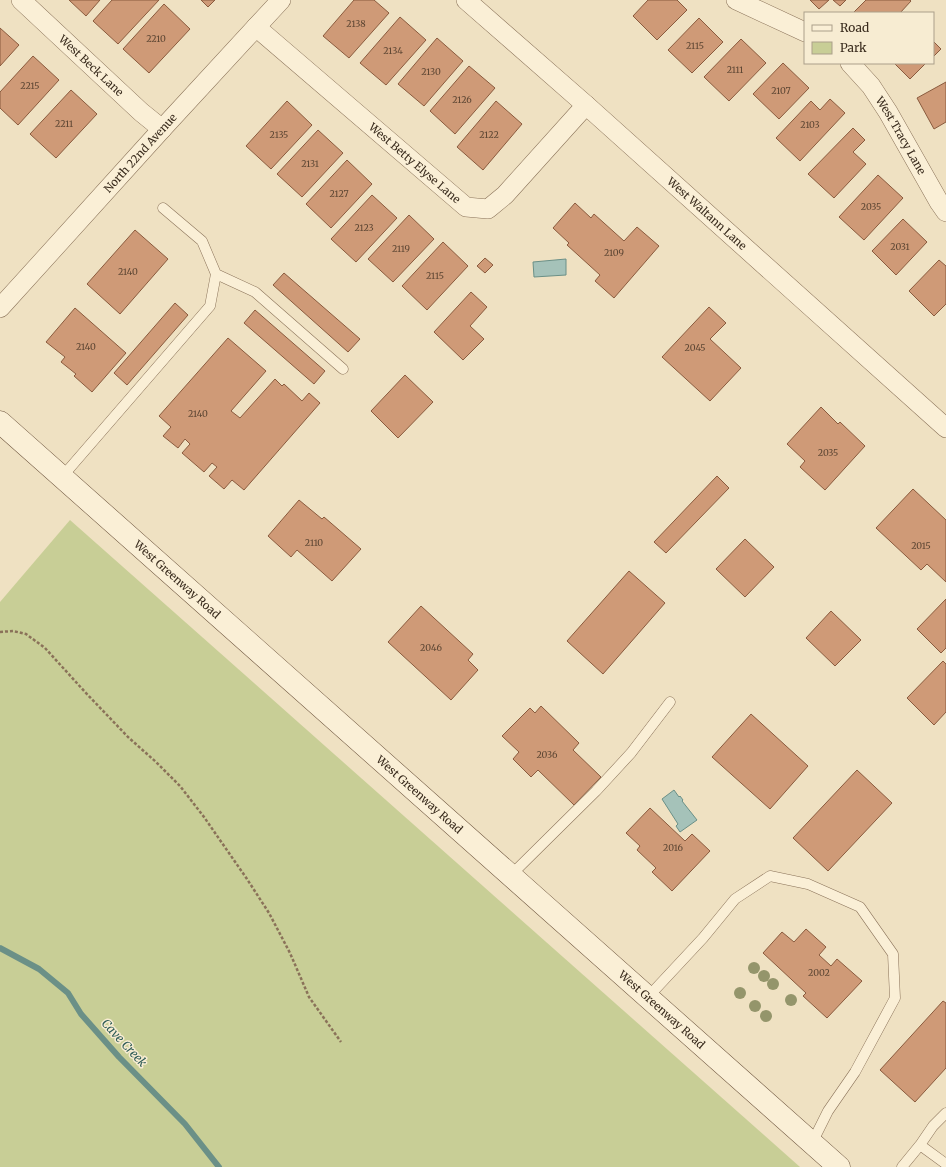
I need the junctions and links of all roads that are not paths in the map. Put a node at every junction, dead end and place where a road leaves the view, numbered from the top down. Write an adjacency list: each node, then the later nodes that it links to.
1 (21, 0): 9 (street, West Beck Lane)
2 (281, 0): 5 (street, North 22nd Avenue)
3 (466, 0): 8 (street, West Waltann Lane)
4 (736, 0): 6 (street)
5 (256, 27): 8 (street, West Betty Elyse Lane); 9 (street, North 22nd Avenue)
6 (804, 32)
7 (851, 64): 11 (street, West Tracy Lane)
8 (586, 105): 16 (street, West Waltann Lane)
9 (162, 129): 13 (street, North 22nd Avenue)
10 (163, 208): 12 (lane)
11 (946, 212)
12 (216, 274): 14 (lane); 17 (lane)
13 (0, 308)
14 (343, 370)
15 (0, 422): 17 (main road, West Greenway Road)
16 (946, 428)
17 (62, 477): 19 (main road, West Greenway Road)
18 (670, 702): 19 (lane)
19 (511, 875): 20 (main road, West Greenway Road)
20 (648, 996): 22 (main road, West Greenway Road); 22 (lane)
21 (946, 1113): 23 (lane)
22 (812, 1143): 25 (main road, West Greenway Road)
23 (920, 1145): 24 (lane); 26 (lane)
24 (946, 1164)
25 (839, 1167)
26 (902, 1167)

